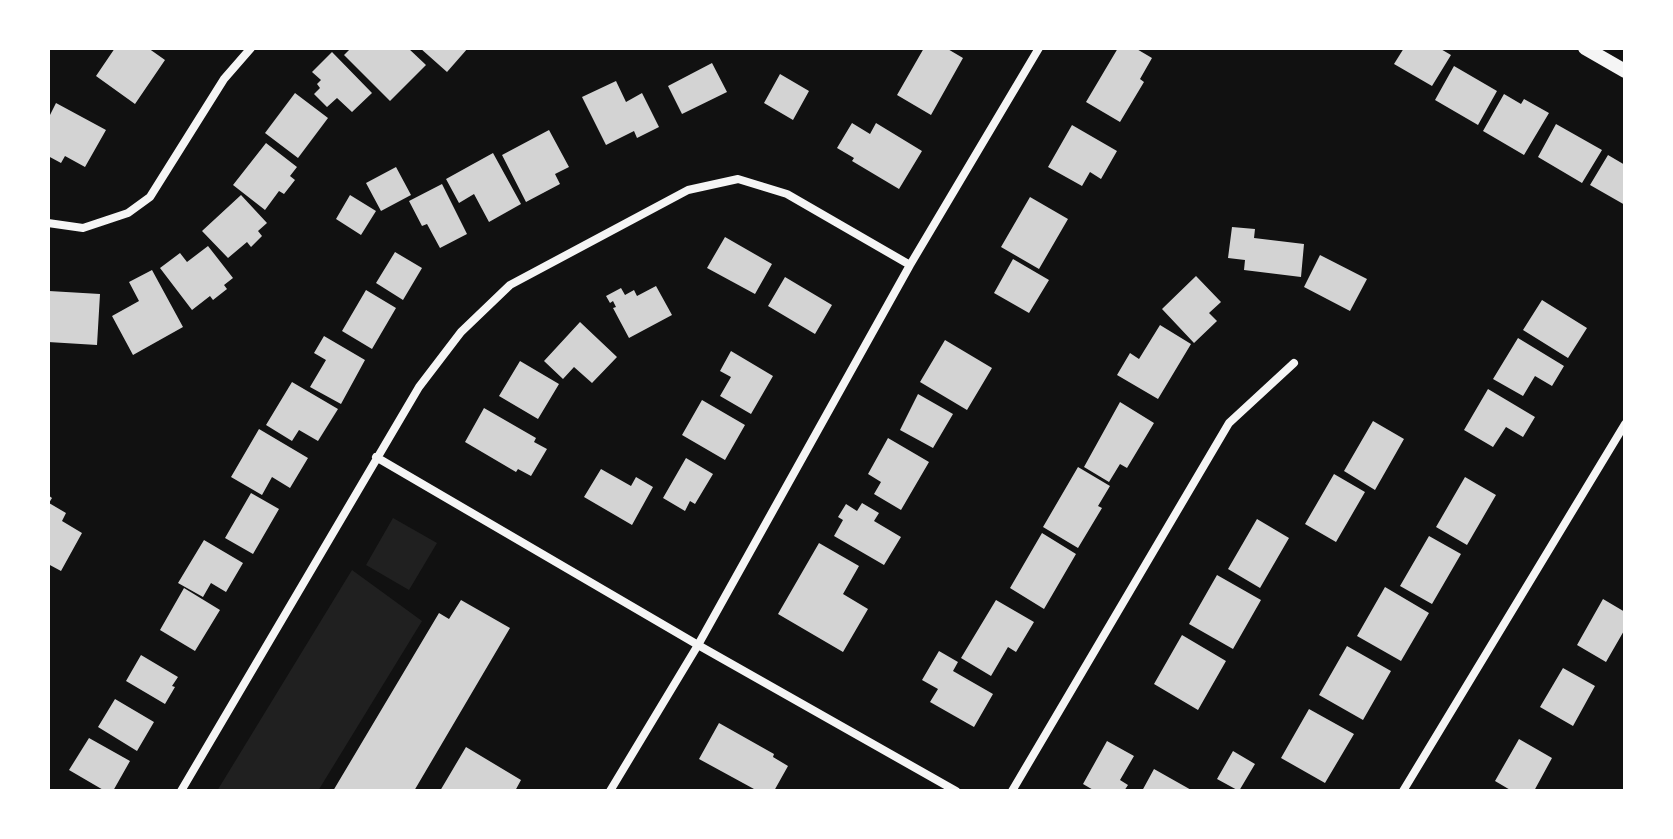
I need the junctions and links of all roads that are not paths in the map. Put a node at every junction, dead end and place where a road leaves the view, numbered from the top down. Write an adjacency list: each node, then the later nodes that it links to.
1 (251, 48): 5 (street)
2 (1039, 48): 6 (street)
3 (1585, 48): 4 (street)
4 (1625, 71)
5 (48, 223)
6 (910, 265): 9 (street); 10 (street)
7 (1294, 363): 14 (street)
8 (1625, 424): 15 (street)
9 (376, 457): 10 (street); 11 (street)
10 (698, 645): 12 (street); 13 (street)
11 (181, 791)
12 (610, 791)
13 (956, 791)
14 (1012, 791)
15 (1403, 791)

